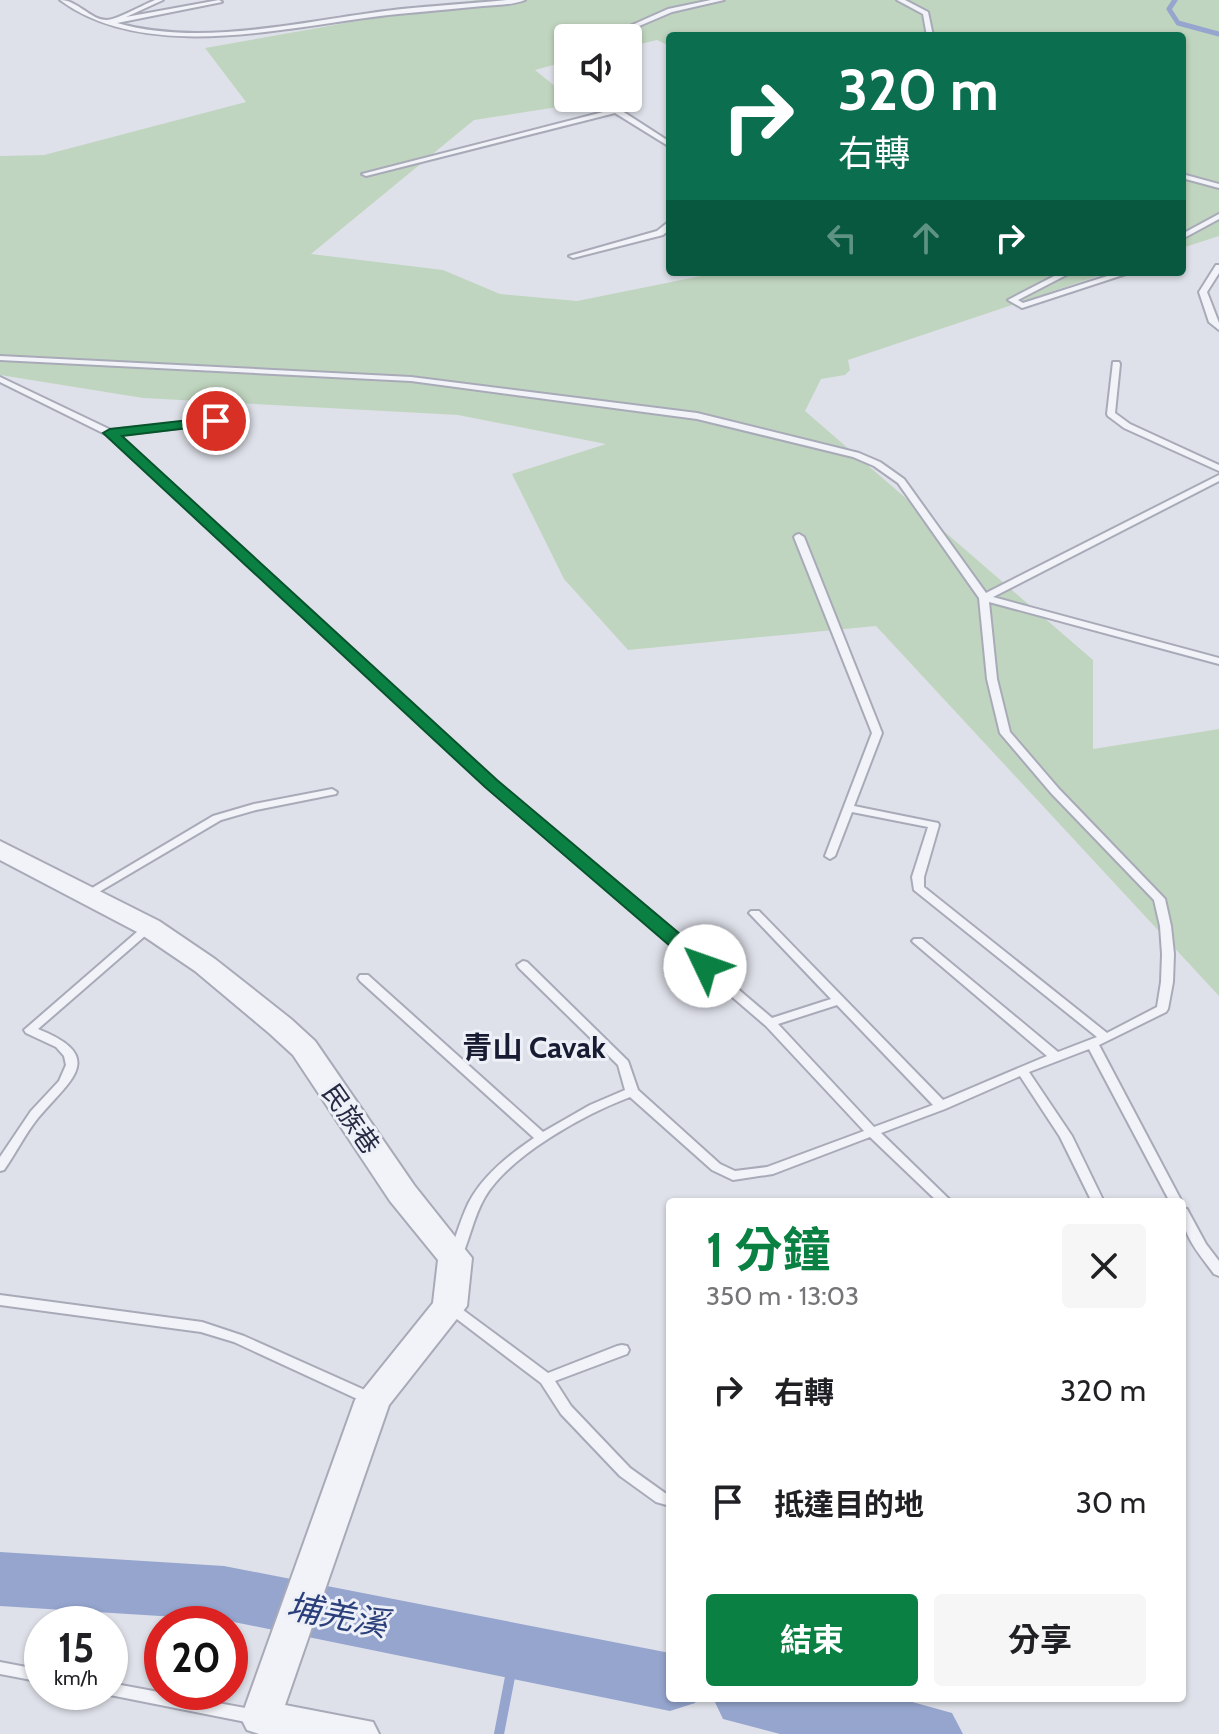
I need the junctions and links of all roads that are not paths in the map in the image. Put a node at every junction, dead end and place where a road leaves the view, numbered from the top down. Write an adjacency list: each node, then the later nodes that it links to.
1 (63, 0): 7 (lane)
2 (160, 0): 7 (lane)
3 (522, 0): 7 (lane)
4 (721, 0): 8 (lane)
5 (900, 0): 9 (lane)
6 (219, 2): 7 (lane)
7 (110, 22)
8 (638, 24)
9 (929, 32)
10 (610, 112): 13 (lane)
11 (616, 112): 12 (lane)
12 (666, 143)
13 (366, 174)
14 (1186, 177): 15 (lane)
15 (1219, 186)
16 (1219, 216): 19 (lane)
17 (666, 228): 18 (lane)
18 (660, 233): 20 (lane); 21 (lane)
19 (1186, 235)
20 (666, 237)
21 (573, 256)
22 (1219, 267): 25 (lane)
23 (1060, 276): 24 (lane)
24 (1116, 276)
25 (1219, 328)
26 (0, 358): 34 (lane)
27 (1116, 364): 31 (lane)
28 (0, 379): 30 (lane)
29 (216, 421): 30 (lane)
30 (110, 433): 47 (lane)
31 (1219, 468)
32 (1219, 478): 34 (lane)
33 (799, 537): 37 (lane)
34 (984, 598): 35 (lane); 48 (lane)
35 (1219, 661)
36 (332, 792): 40 (lane)
37 (848, 808): 39 (lane); 48 (lane)
38 (0, 849): 40 (street, 民族巷)
39 (830, 856)
40 (88, 894): 42 (street, 民族巷)
41 (755, 913): 46 (lane)
42 (149, 927): 56 (lane); 61 (street, 民族巷)
43 (918, 941): 50 (lane)
44 (523, 965): 52 (lane)
45 (364, 978): 55 (lane)
46 (839, 1000): 47 (lane); 53 (lane)
47 (770, 1023): 54 (lane)
48 (1106, 1038): 49 (lane)
49 (1092, 1044): 50 (lane); 59 (lane)
50 (1056, 1057): 51 (lane)
51 (1022, 1070): 53 (lane); 58 (lane)
52 (632, 1092): 54 (lane); 55 (lane)
53 (941, 1106): 54 (lane)
54 (872, 1132): 57 (lane)
55 (541, 1137): 61 (lane)
56 (0, 1167)
57 (942, 1198)
58 (1096, 1198)
59 (1174, 1198)
60 (1186, 1219): 62 (lane)
61 (455, 1258): 64 (street)
62 (1219, 1271)
63 (0, 1300): 67 (lane)
64 (450, 1306): 66 (lane); 67 (street)
65 (622, 1350): 66 (lane)
66 (546, 1379): 68 (lane)
67 (373, 1400): 72 (street)
68 (666, 1499)
69 (0, 1668): 70 (lane)
70 (24, 1673)
71 (128, 1693): 72 (lane)
72 (255, 1722): 73 (street)
73 (359, 1734)

